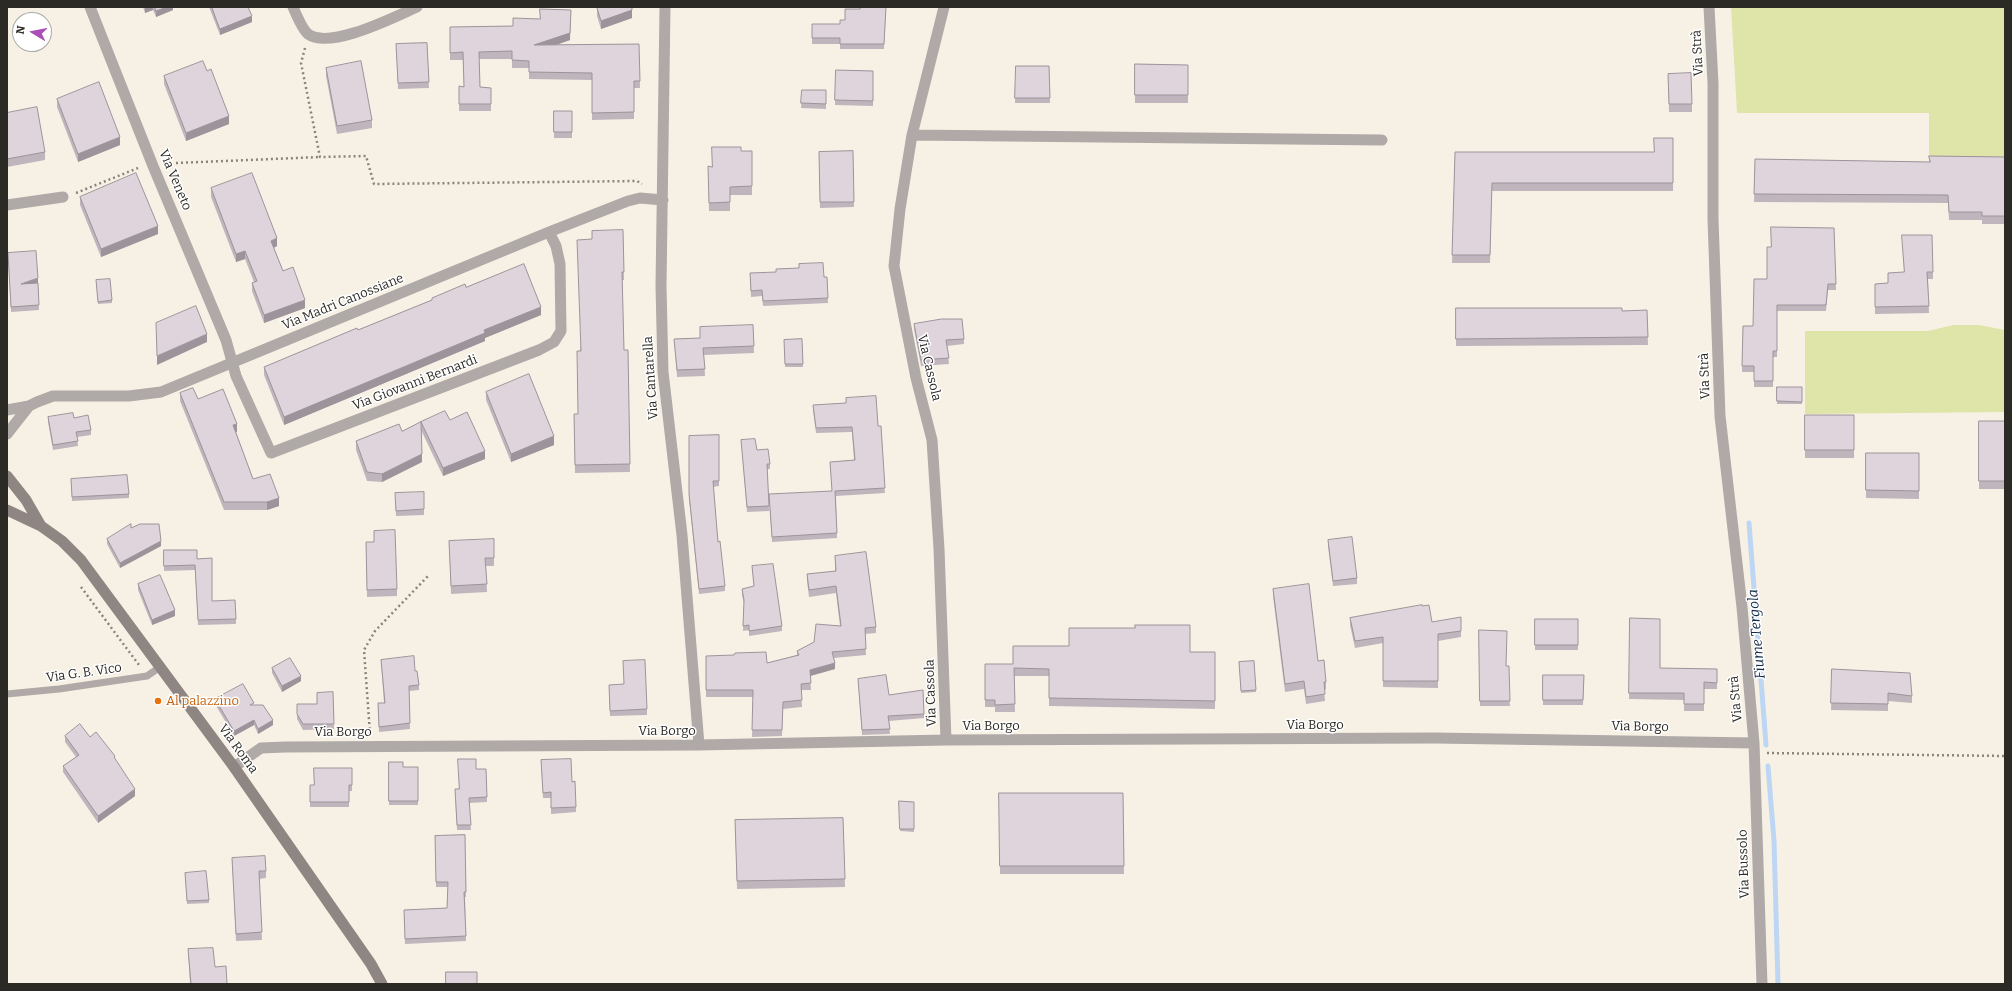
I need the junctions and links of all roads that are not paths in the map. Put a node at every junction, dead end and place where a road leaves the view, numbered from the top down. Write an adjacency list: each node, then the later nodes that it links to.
1 (90, 7): 13 (street, Via Veneto)
2 (293, 7): 3 (street)
3 (417, 7)
4 (665, 7): 10 (street, Via Cantarella)
5 (944, 7): 7 (street, Via Cassola)
6 (1709, 7): 24 (street, Via Strà)
7 (912, 135): 8 (street); 22 (street, Via Cassola)
8 (1382, 140)
9 (63, 198): 11 (street)
10 (663, 200): 12 (street, Via Madri Canossiane); 23 (street, Via Cantarella)
11 (7, 205)
12 (549, 232): 13 (street, Via Madri Canossiane); 13 (street, Via Giovanni Bernardi)
13 (232, 363): 14 (street, Via Madri Canossiane)
14 (29, 406): 15 (street); 16 (street)
15 (7, 410)
16 (7, 434)
17 (7, 476): 19 (main road, Via Roma)
18 (7, 510): 19 (main road, Via Roma)
19 (41, 526): 20 (main road, Via Roma)
20 (160, 667): 21 (lane, Via G. B. Vico); 25 (main road, Via Roma)
21 (7, 694)
22 (946, 740): 23 (street, Via Borgo); 24 (street, Via Borgo)
23 (699, 745): 25 (street, Via Borgo)
24 (1755, 748): 27 (street, Via Bussolo)
25 (234, 767): 26 (main road, Via Roma)
26 (382, 984)
27 (1762, 984)

